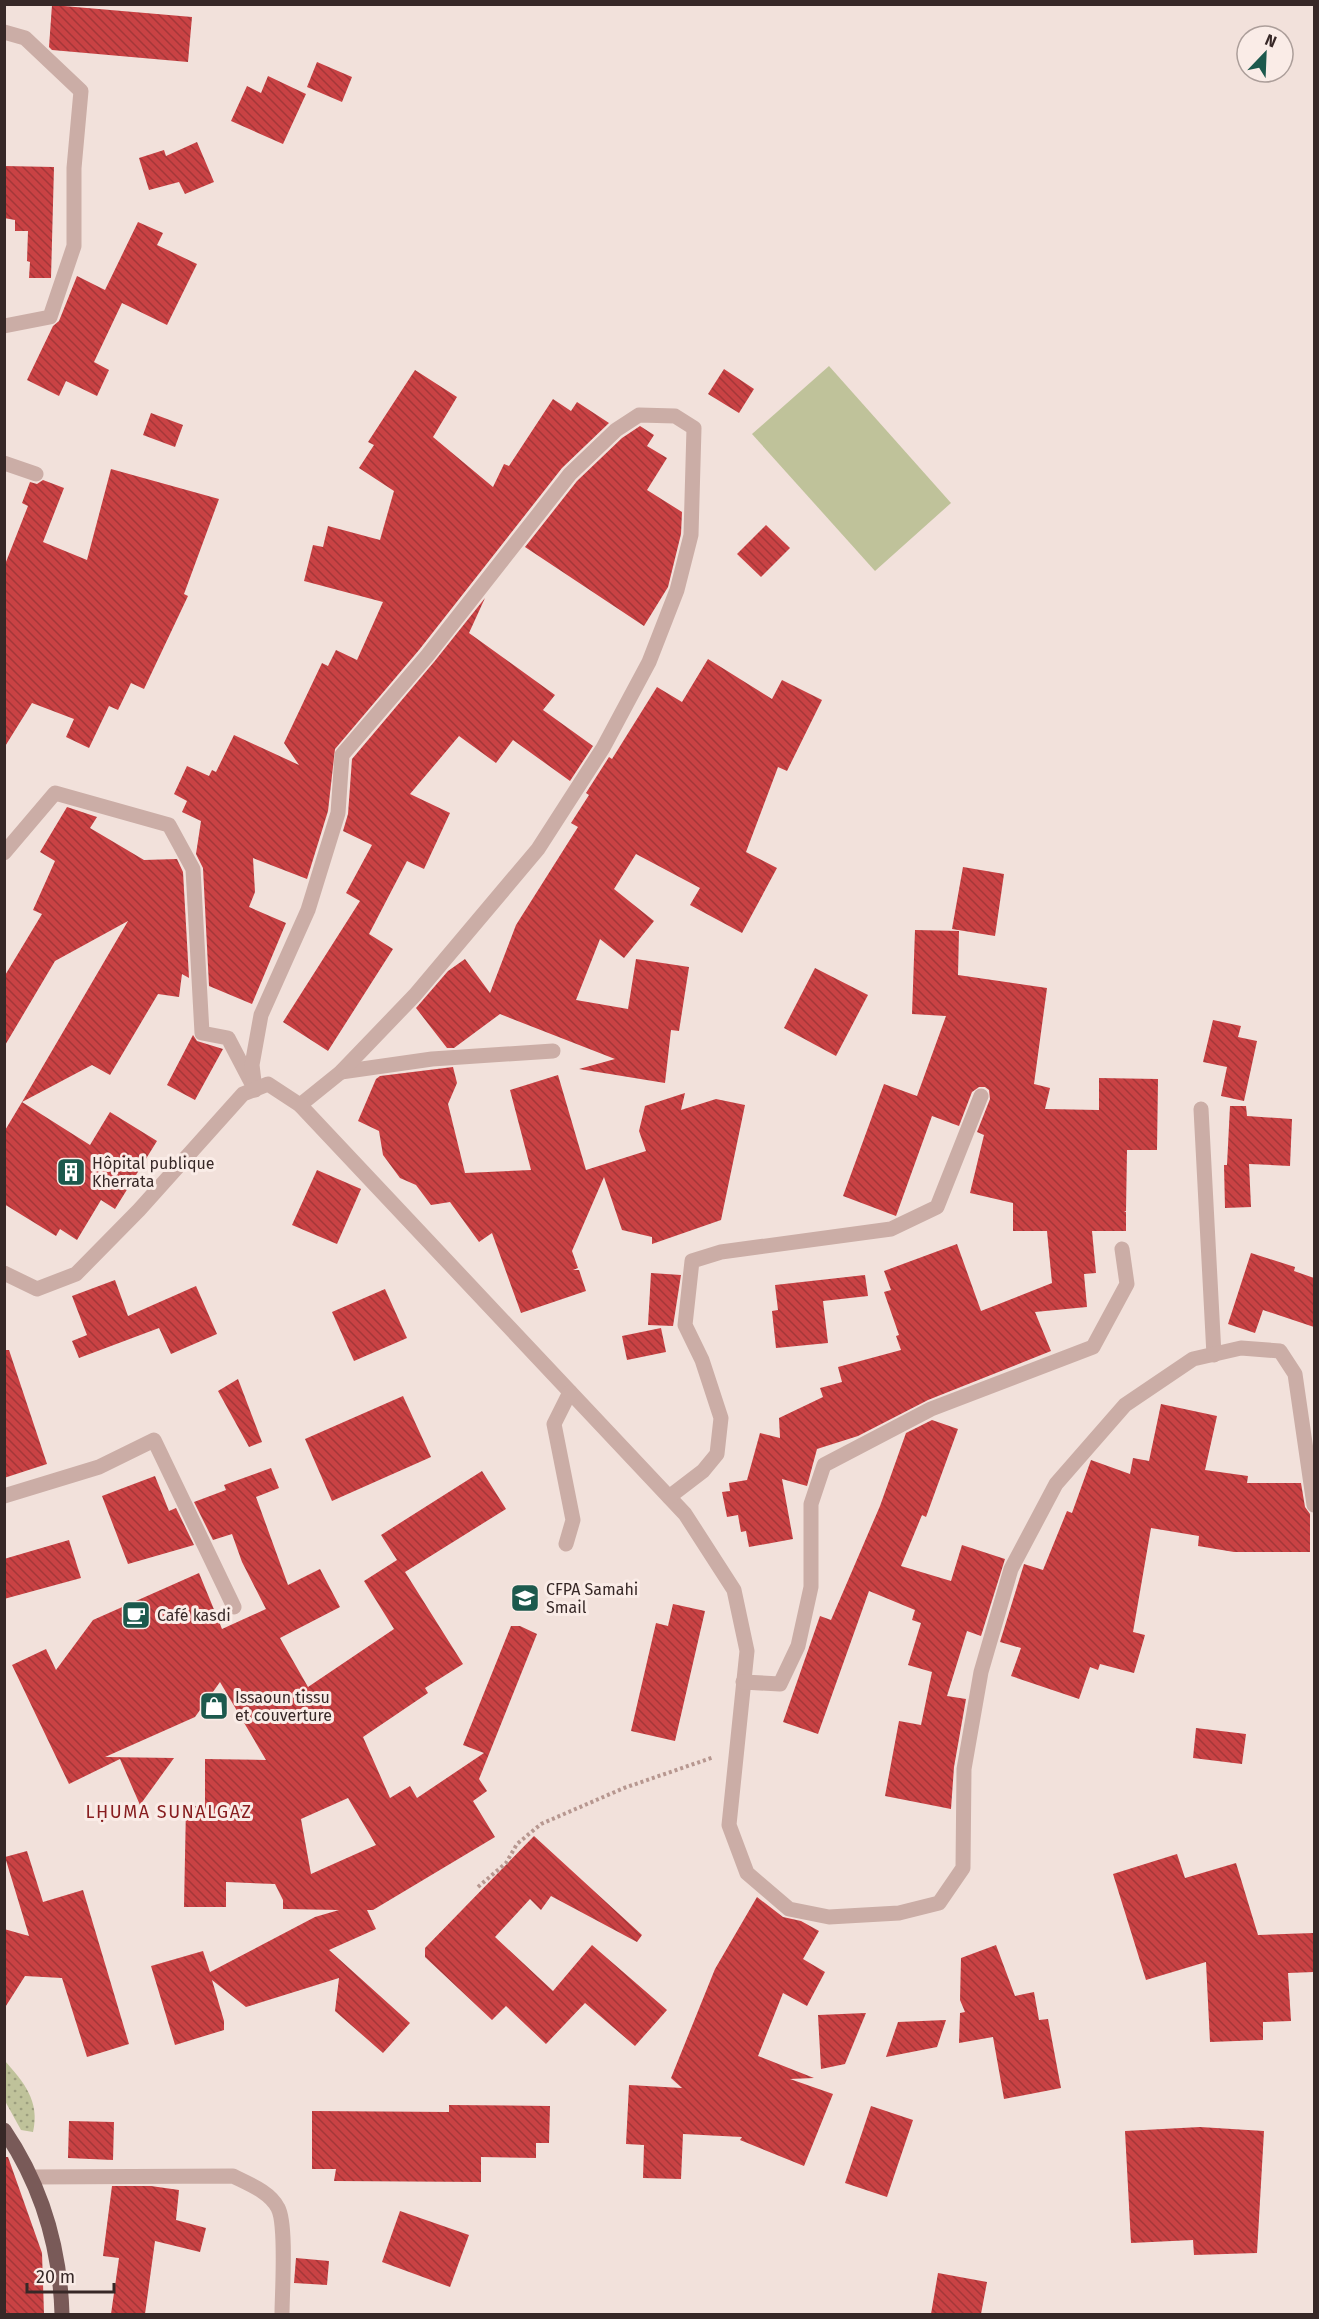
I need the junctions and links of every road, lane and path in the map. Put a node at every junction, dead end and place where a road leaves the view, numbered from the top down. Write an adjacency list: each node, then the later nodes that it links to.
1 (4, 32): 2 (street)
2 (4, 326)
3 (4, 462): 4 (street)
4 (36, 474)
5 (4, 854): 8 (street)
6 (553, 1051): 7 (street)
7 (342, 1071): 8 (street); 10 (street)
8 (255, 1090): 10 (street); 13 (street)
9 (981, 1096): 17 (street)
10 (300, 1105): 15 (street)
11 (1201, 1109): 14 (street)
12 (1122, 1249): 21 (street)
13 (4, 1273)
14 (1214, 1354): 18 (street); 22 (street)
15 (570, 1392): 17 (street); 19 (street)
16 (4, 1496): 20 (street)
17 (669, 1497): 21 (street)
18 (1314, 1505)
19 (566, 1544)
20 (234, 1607)
21 (744, 1682): 22 (street)
22 (737, 1749): 23 (path)
23 (478, 1887)
24 (4, 2130): 25 (main road)
25 (32, 2177): 26 (main road); 27 (street)
26 (62, 2314)
27 (282, 2314)

